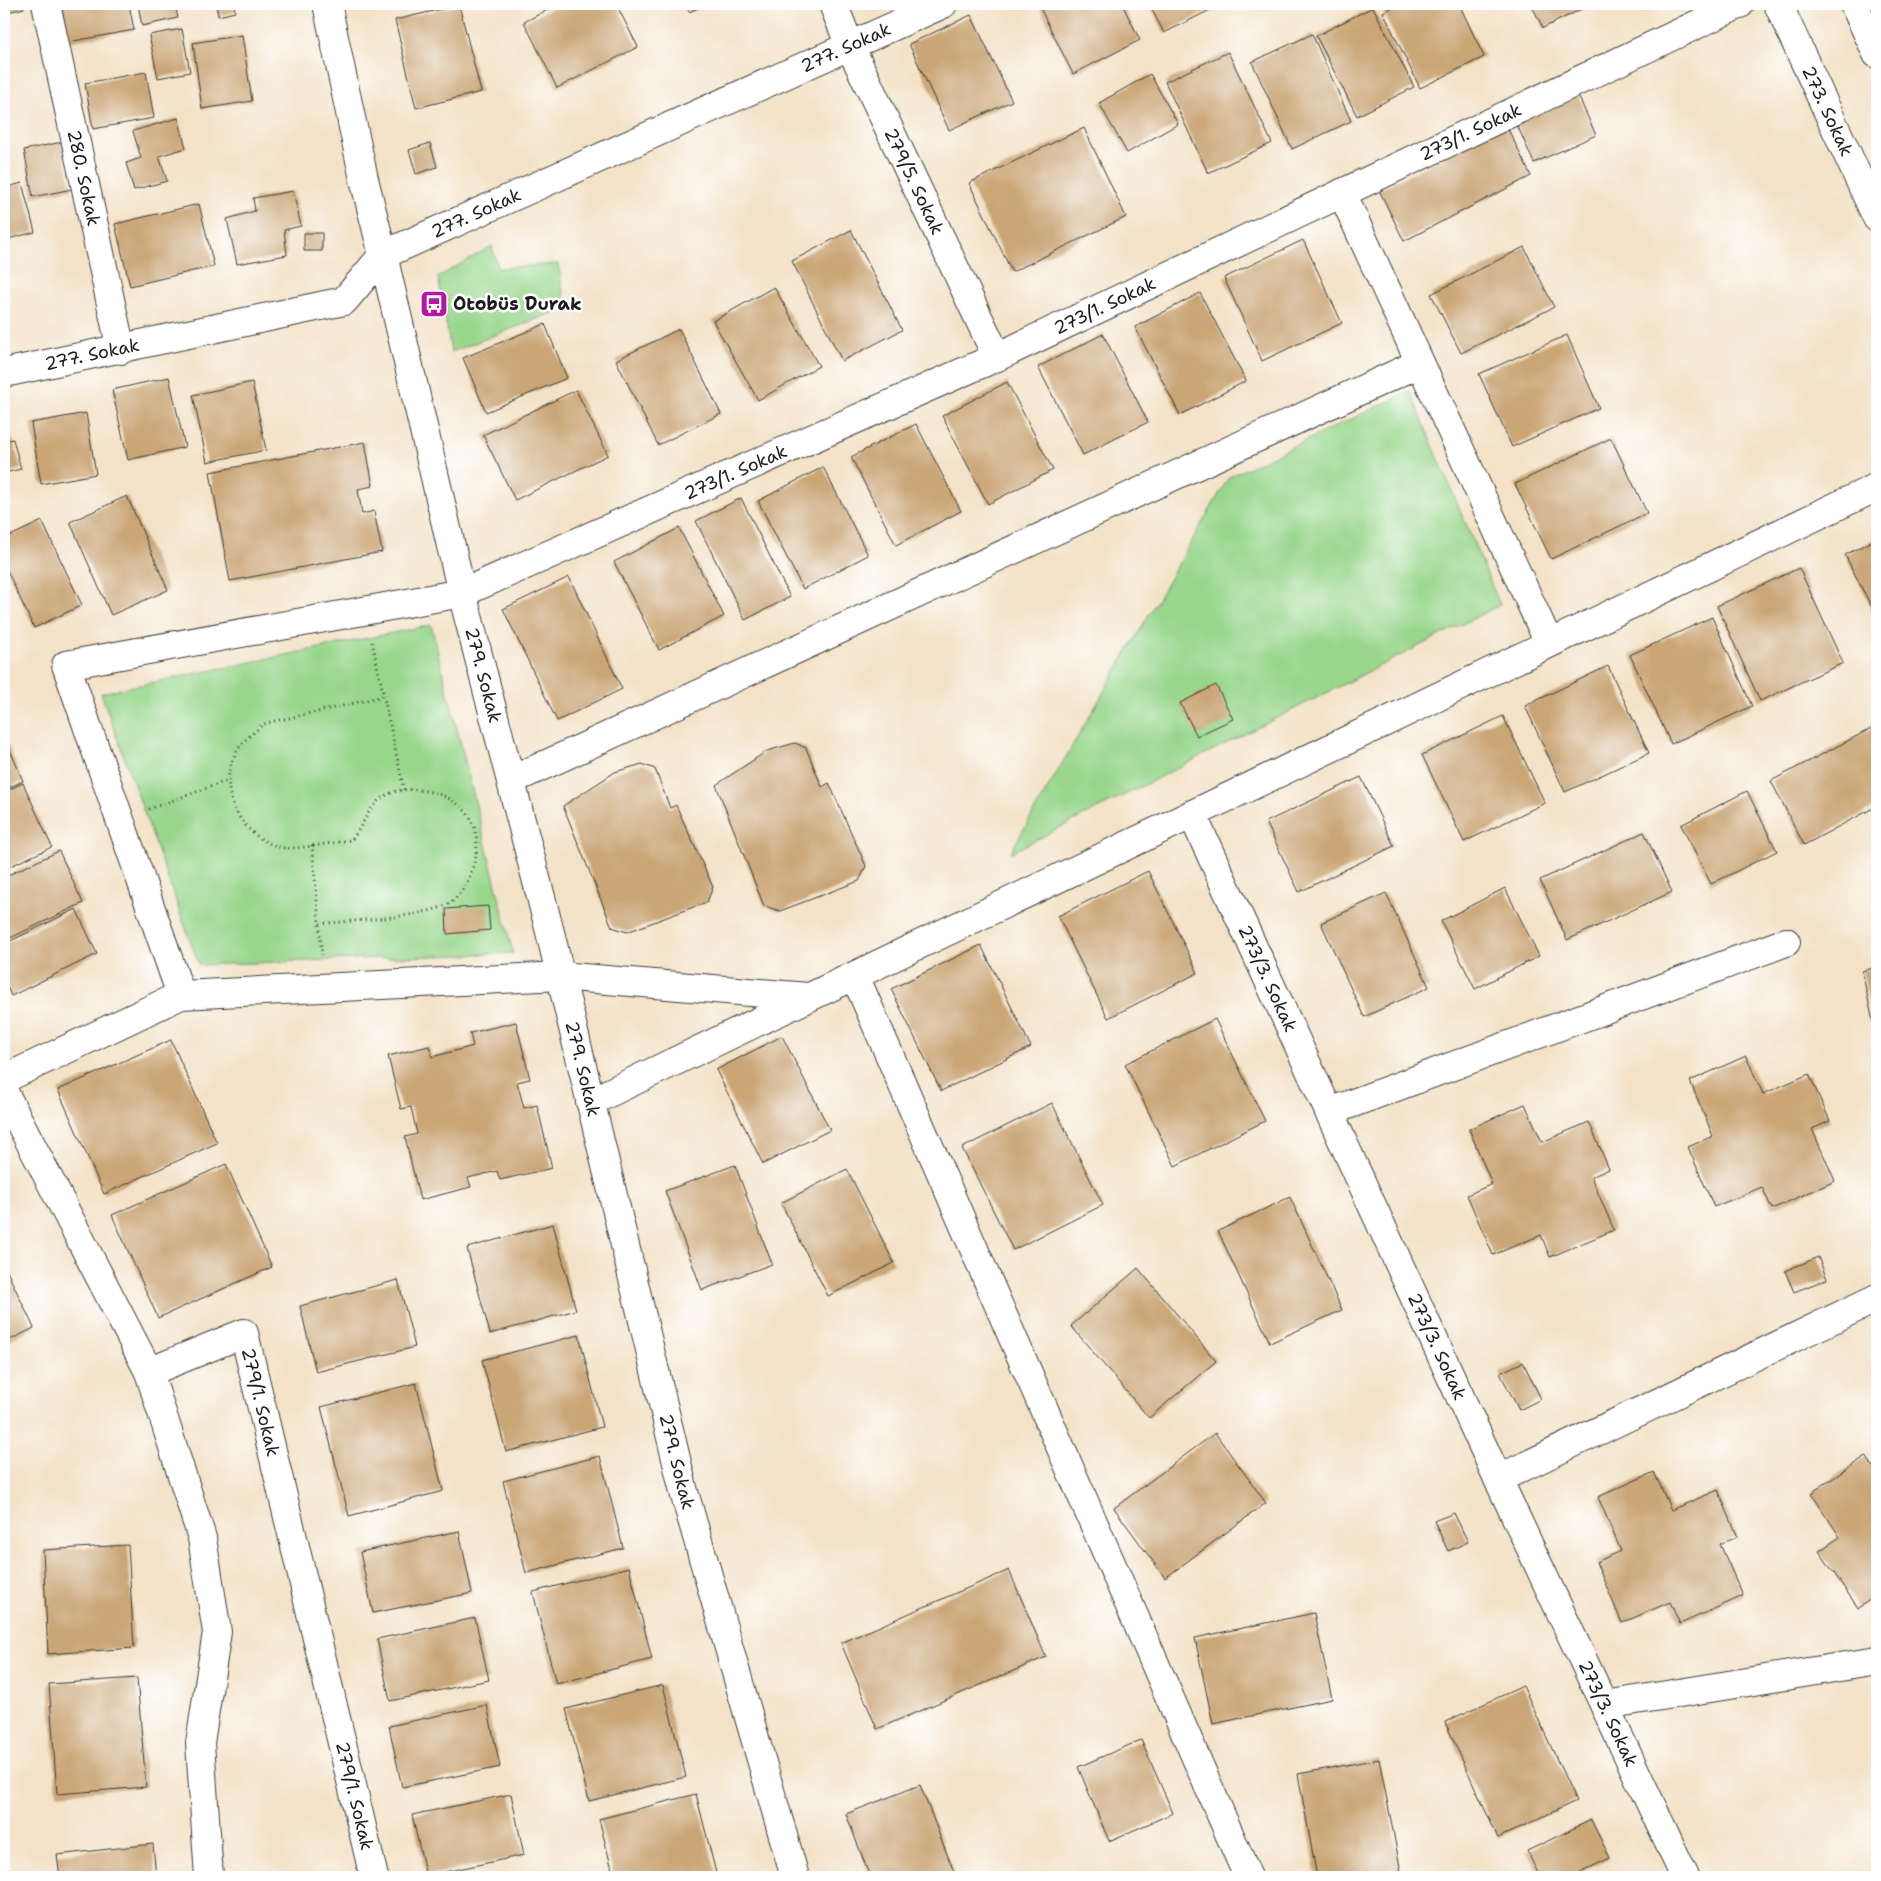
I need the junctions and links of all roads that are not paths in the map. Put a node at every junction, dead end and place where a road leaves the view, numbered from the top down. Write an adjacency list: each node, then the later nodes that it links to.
1 (46, 4): 13 (street, 280. Sokak)
2 (327, 4): 12 (street, 279. Sokak)
3 (833, 4): 8 (street, 279/5. Sokak)
4 (943, 4): 8 (street, 277. Sokak)
5 (1740, 4): 10 (street, 273/1. Sokak)
6 (1778, 4): 11 (street, 273. Sokak)
7 (1854, 4): 9 (street)
8 (850, 46): 12 (street, 277. Sokak); 14 (street, 279/5. Sokak)
9 (1877, 54)
10 (1342, 193): 14 (street, 273/1. Sokak); 15 (street)
11 (1877, 218)
12 (383, 256): 13 (street, 277. Sokak); 18 (street, 279. Sokak)
13 (121, 350): 16 (street, 277. Sokak)
14 (998, 358): 18 (street, 273/1. Sokak)
15 (1420, 362): 19 (street); 20 (street)
16 (4, 373)
17 (1877, 487): 19 (street)
18 (462, 593): 20 (street, 279. Sokak); 25 (street, 273/1. Sokak)
19 (1549, 643): 21 (street)
20 (512, 780): 23 (street, 279. Sokak)
21 (1192, 814): 24 (street); 30 (street, 273/3. Sokak)
22 (1786, 942): 30 (street)
23 (560, 976): 25 (street); 26 (street); 29 (street, 279. Sokak)
24 (855, 976): 26 (street); 39 (street)
25 (181, 995): 27 (street)
26 (810, 997): 29 (street)
27 (4, 1079)
28 (4, 1092): 32 (street)
29 (590, 1102): 38 (street, 279. Sokak)
30 (1329, 1112): 33 (street, 273/3. Sokak)
31 (1877, 1298): 33 (street)
32 (149, 1372): 36 (street); 37 (street, 279/1. Sokak)
33 (1498, 1479): 35 (street, 273/3. Sokak)
34 (1877, 1661): 35 (street)
35 (1605, 1705): 40 (street, 273/3. Sokak)
36 (209, 1877)
37 (374, 1877)
38 (796, 1877)
39 (1248, 1877)
40 (1685, 1877)

